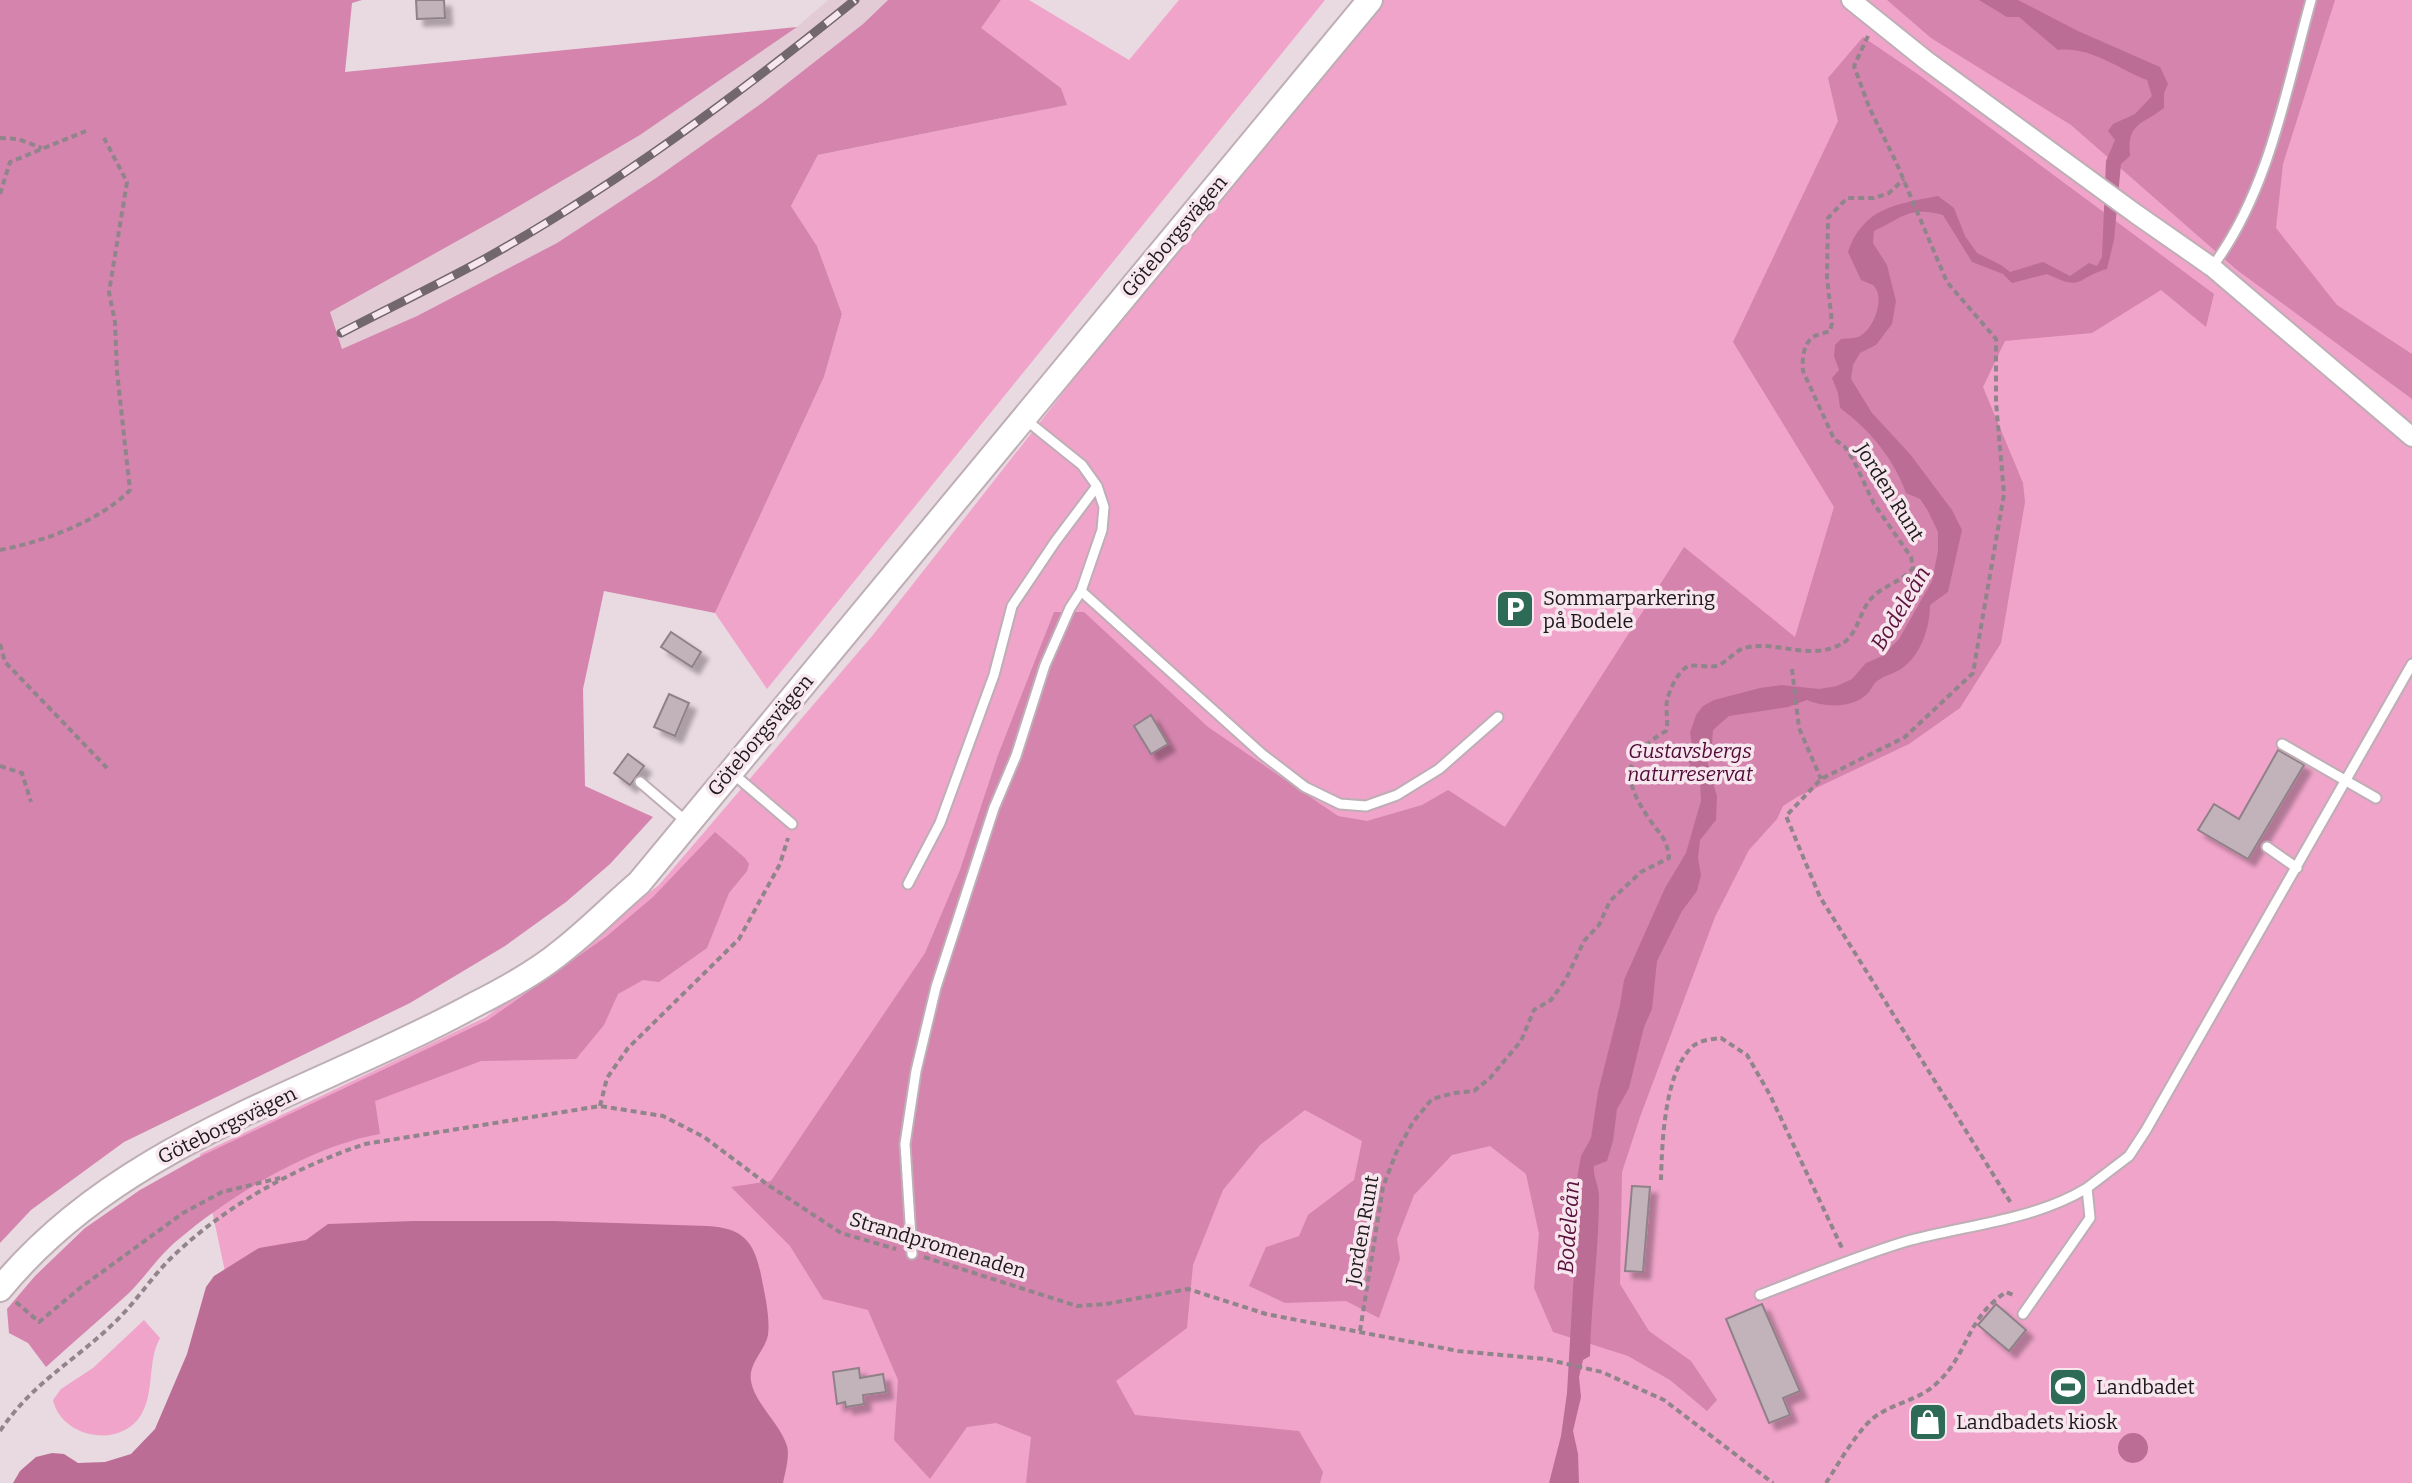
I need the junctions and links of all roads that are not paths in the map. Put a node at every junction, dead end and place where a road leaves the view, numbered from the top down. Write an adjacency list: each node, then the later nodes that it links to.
1 (1370, 0): 5 (street, Göteborgsvägen)
2 (1851, 0): 4 (street)
3 (2311, 0): 4 (lane)
4 (2212, 267): 6 (street)
5 (1023, 417): 7 (lane); 12 (street, Göteborgsvägen)
6 (2412, 437)
7 (1097, 486): 8 (lane); 20 (lane)
8 (1081, 591): 10 (lane); 22 (lane)
9 (2412, 664): 13 (lane)
10 (1498, 717)
11 (2282, 744): 13 (lane)
12 (730, 772): 16 (street, Göteborgsvägen); 17 (lane)
13 (2347, 780): 15 (lane); 19 (lane)
14 (640, 782): 16 (lane)
15 (2376, 798)
16 (688, 823): 23 (street, Göteborgsvägen)
17 (792, 824)
18 (2267, 847): 19 (lane)
19 (2297, 868): 21 (lane)
20 (908, 884)
21 (2087, 1188): 24 (lane); 25 (lane)
22 (912, 1254)
23 (5, 1294)
24 (1760, 1295)
25 (2023, 1314)

